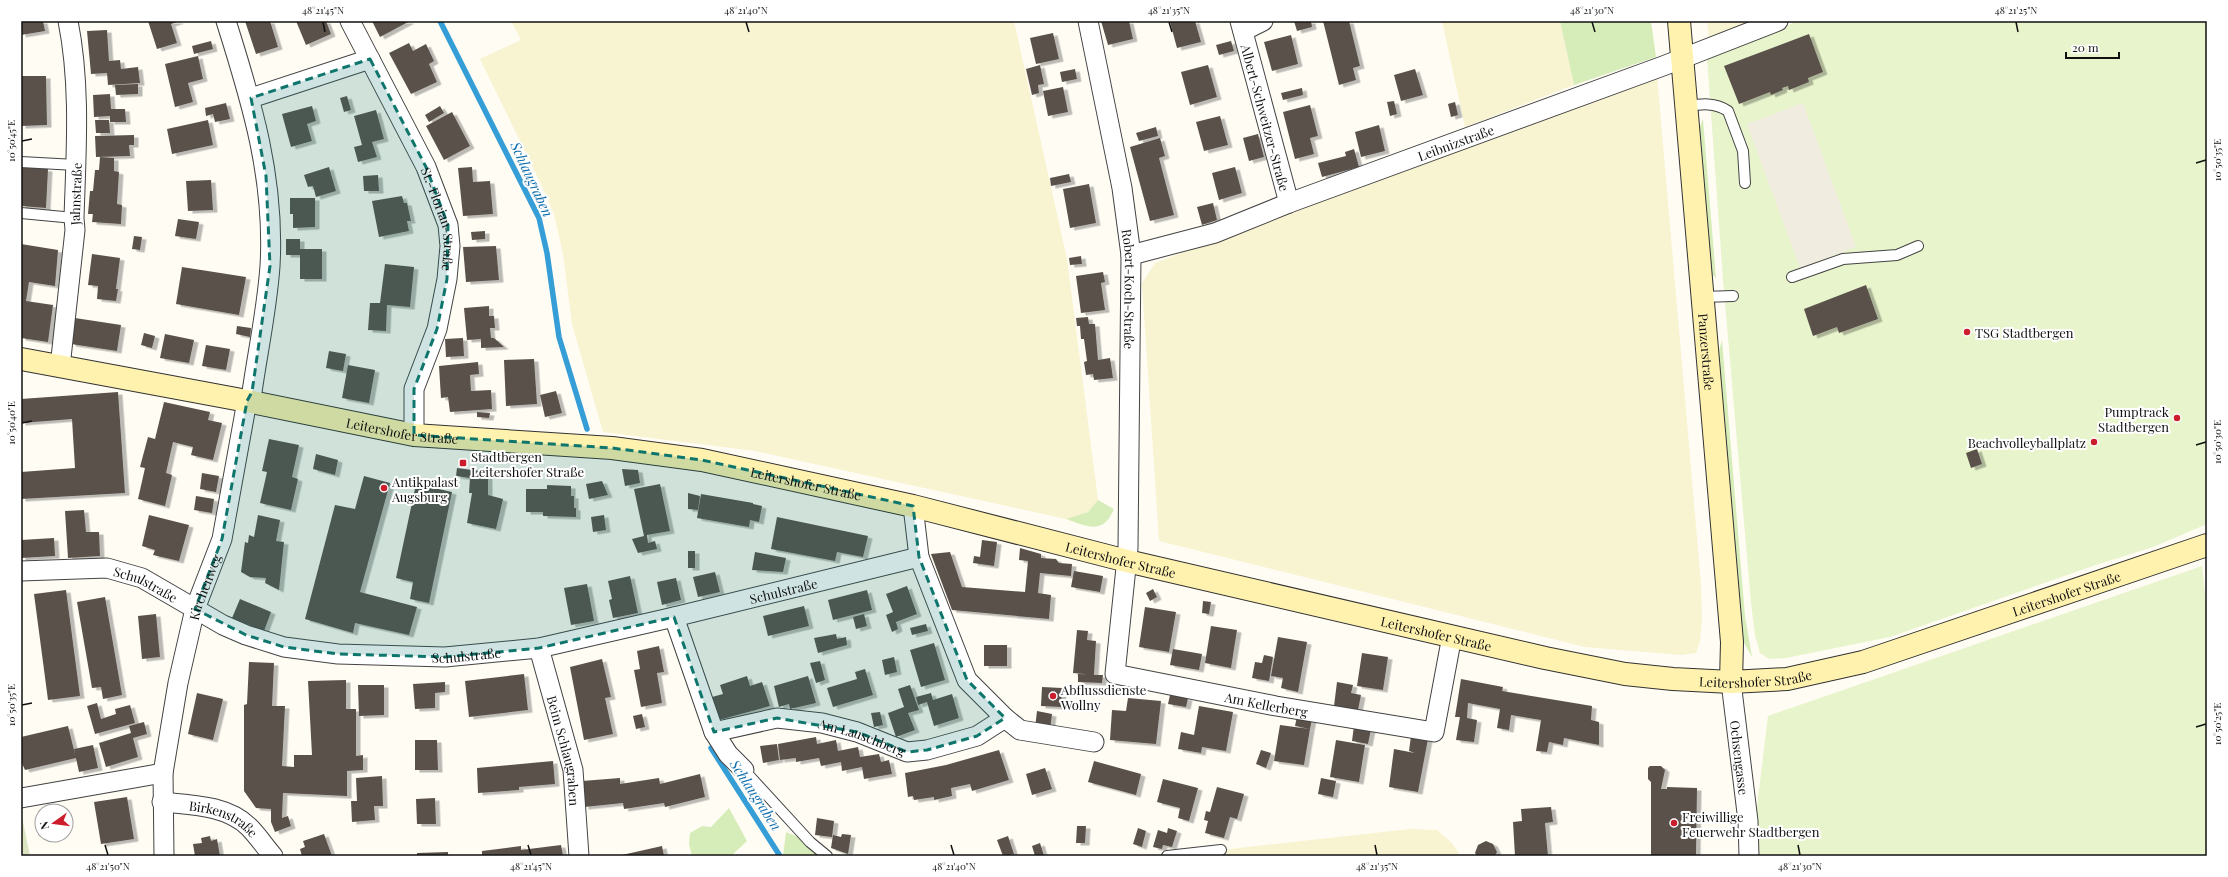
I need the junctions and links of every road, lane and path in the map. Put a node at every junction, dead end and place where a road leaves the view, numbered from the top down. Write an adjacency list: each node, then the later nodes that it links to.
1 (68, 21): 14 (street, Jahnstraße)
2 (226, 21): 11 (street)
3 (350, 21): 10 (street, St.-Florian-Straße)
4 (1088, 21): 20 (street, Robert-Koch-Straße)
5 (1263, 21): 8 (street, Albert-Schweitzer-Straße)
6 (1679, 21): 9 (street, Panzerstraße)
7 (1778, 21): 9 (street, Leibnizstraße)
8 (1242, 26): 16 (street, Albert-Schweitzer-Straße)
9 (1682, 58): 12 (street, Panzerstraße); 16 (street, Leibnizstraße)
10 (370, 59): 11 (street); 27 (street, St.-Florian-Straße)
11 (251, 98): 26 (street)
12 (1686, 106): 15 (lane); 23 (street, Panzerstraße)
13 (21, 162): 14 (lane)
14 (76, 165): 18 (street, Jahnstraße)
15 (1745, 183)
16 (1289, 203): 20 (street, Leibnizstraße)
17 (21, 213): 18 (lane)
18 (74, 218): 25 (street, Jahnstraße)
19 (1918, 246): 21 (lane)
20 (1131, 255): 31 (street, Robert-Koch-Straße)
21 (1792, 277)
22 (1733, 296): 23 (lane)
23 (1702, 298): 37 (street, Panzerstraße)
24 (21, 359): 25 (street, Leitershofer Straße)
25 (60, 367): 26 (street, Leitershofer Straße)
26 (247, 401): 27 (street, Leitershofer Straße); 33 (street, Kirchenweg)
27 (414, 435): 28 (street, Leitershofer Straße)
28 (913, 506): 30 (street); 31 (street, Leitershofer Straße)
29 (2206, 545): 37 (street, Leitershofer Straße)
30 (919, 557): 34 (street, Schulstraße); 38 (street)
31 (1127, 561): 35 (street, Leitershofer Straße); 35 (street, Am Kellerberg)
32 (21, 571): 33 (street, Schulstraße)
33 (195, 609): 36 (street, Schulstraße); 42 (street, Kirchenweg)
34 (674, 618): 36 (street, Schulstraße); 39 (street)
35 (1452, 636): 37 (street, Leitershofer Straße)
36 (539, 648): 48 (street, Beim Schlaugraben)
37 (1731, 682): 51 (street, Ochsengasse)
38 (1005, 718): 39 (street, Am Lauschberg); 40 (street)
39 (714, 732): 41 (street)
40 (1094, 742)
41 (744, 770): 49 (lane)
42 (163, 773): 43 (street); 44 (street, Kirchenweg)
43 (21, 798)
44 (162, 802): 46 (street, Kirchenweg); 47 (street, Birkenstraße)
45 (1221, 850): 50 (lane)
46 (164, 856)
47 (273, 856)
48 (579, 856)
49 (827, 856)
50 (1167, 856)
51 (1749, 856)

